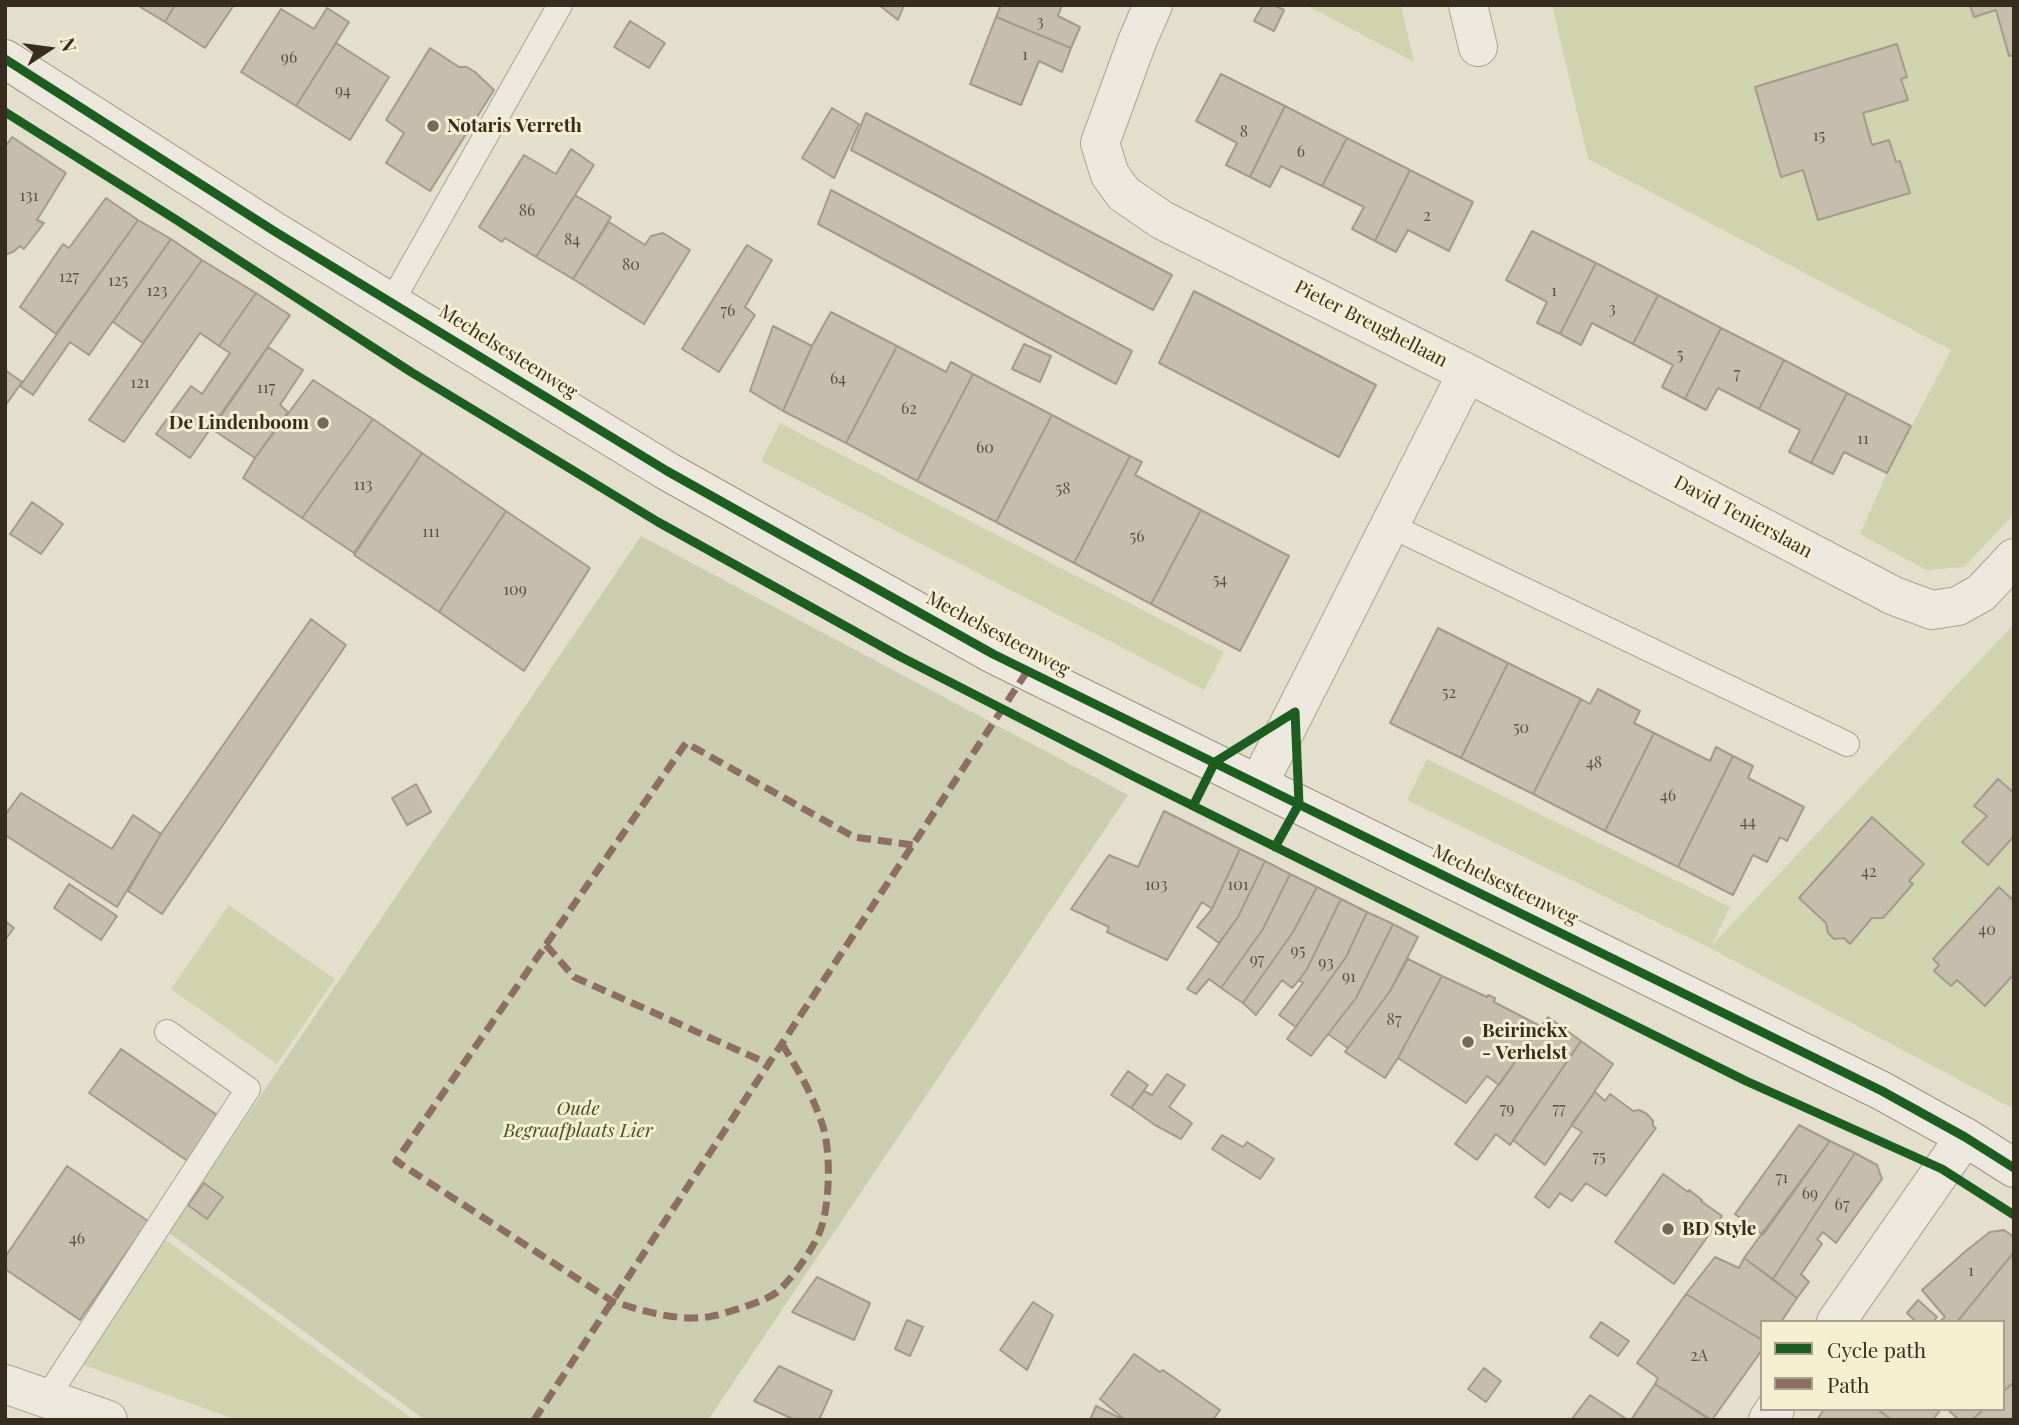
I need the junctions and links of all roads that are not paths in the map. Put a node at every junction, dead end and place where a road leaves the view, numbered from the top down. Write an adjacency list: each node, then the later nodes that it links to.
1 (560, 5): 6 (lane)
2 (1153, 5): 7 (street, Pieter Breughellaan)
3 (1468, 5): 4 (street)
4 (1478, 47)
5 (5, 59): 6 (street, Mechelsesteenweg)
6 (392, 301): 11 (street, Mechelsesteenweg)
7 (1467, 373): 8 (street, Pieter Breughellaan); 9 (street, David Tenierslaan)
8 (1389, 525): 10 (lane); 11 (street, Pieter Breughellaan)
9 (2014, 558)
10 (1847, 744)
11 (1259, 783): 13 (street, Mechelsesteenweg)
12 (167, 1032): 17 (lane)
13 (1965, 1137): 14 (street, Mechelsesteenweg); 15 (street)
14 (2014, 1168)
15 (1837, 1320)
16 (5, 1384): 17 (street)
17 (46, 1399): 18 (street)
18 (108, 1420)

